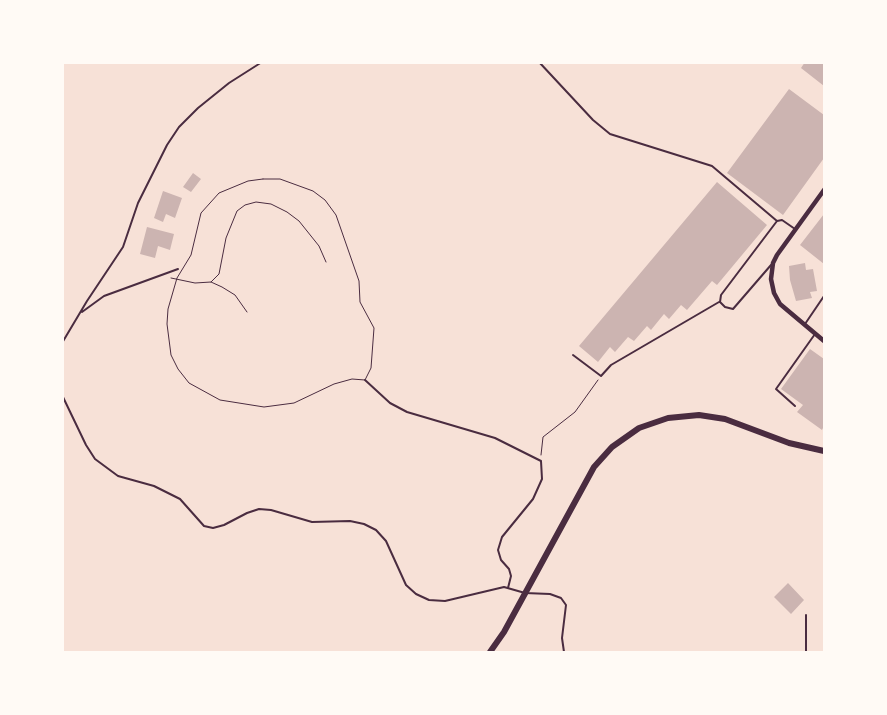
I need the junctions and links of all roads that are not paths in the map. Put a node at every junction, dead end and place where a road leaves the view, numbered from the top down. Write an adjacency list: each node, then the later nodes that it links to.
1 (262, 62): 10 (lane)
2 (539, 62): 4 (lane)
3 (824, 190): 5 (street)
4 (777, 222): 5 (lane); 9 (lane)
5 (796, 229): 6 (street)
6 (773, 263): 9 (lane); 11 (street)
7 (178, 269): 10 (lane)
8 (824, 296): 11 (lane)
9 (720, 302): 15 (lane)
10 (80, 313): 14 (lane)
11 (803, 326): 12 (street)
12 (815, 334): 13 (street); 18 (lane)
13 (824, 341)
14 (62, 343)
15 (573, 355)
16 (365, 380): 20 (lane)
17 (62, 396): 20 (lane)
18 (795, 406)
19 (824, 451): 21 (main road)
20 (508, 588): 21 (lane)
21 (525, 593): 23 (main road); 24 (lane)
22 (806, 615): 25 (lane)
23 (490, 652)
24 (564, 652)
25 (806, 652)

